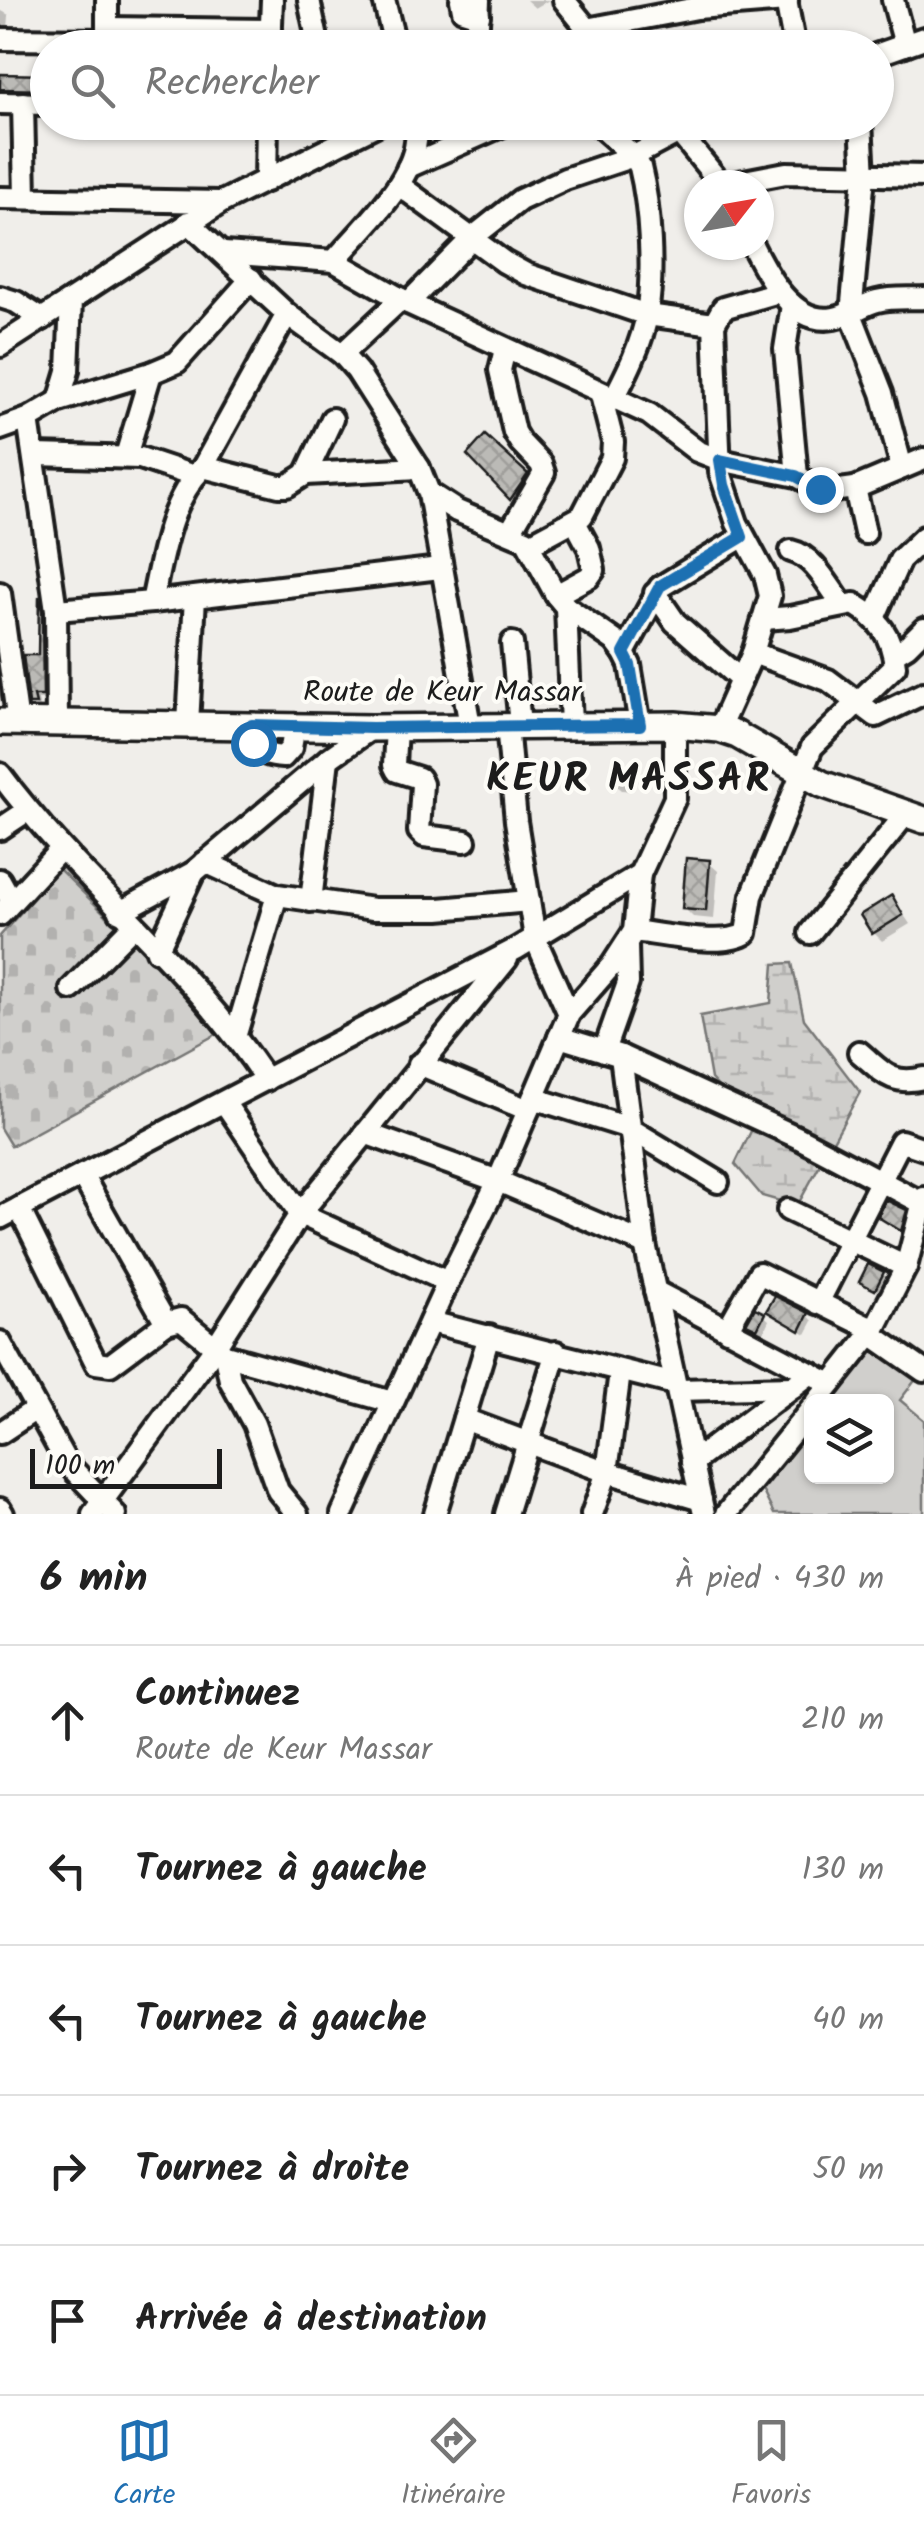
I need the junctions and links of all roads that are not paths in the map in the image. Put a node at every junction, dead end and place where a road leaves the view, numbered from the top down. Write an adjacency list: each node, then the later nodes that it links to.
1 (107, 0): 12 (street)
2 (272, 0): 13 (street)
3 (309, 0): 14 (street)
4 (384, 0): 15 (street)
5 (461, 0): 10 (street)
6 (564, 0): 11 (street)
7 (786, 0): 9 (street); 16 (street)
8 (893, 0): 19 (street)
9 (697, 4): 11 (street)
10 (479, 8)
11 (587, 29)
12 (107, 30)
13 (270, 30)
14 (315, 30)
15 (392, 30)
16 (792, 30)
17 (0, 39): 18 (street)
18 (30, 39)
19 (915, 42)
20 (0, 104): 21 (street)
21 (23, 104): 22 (street); 41 (street)
22 (30, 104)
23 (267, 140): 39 (street)
24 (339, 140): 32 (street)
25 (348, 140): 32 (street)
26 (417, 140): 36 (street)
27 (475, 140): 36 (street)
28 (616, 140): 33 (street)
29 (659, 140): 33 (street)
30 (692, 140): 34 (street)
31 (861, 140): 37 (street)
32 (340, 144): 39 (street)
33 (634, 156): 44 (street); 56 (street)
34 (712, 170)
35 (774, 175): 37 (street)
36 (404, 176): 44 (street); 47 (street)
37 (864, 176): 38 (street); 55 (street)
38 (924, 176)
39 (266, 181): 42 (street)
40 (0, 198): 41 (street)
41 (25, 198): 42 (street)
42 (222, 202): 43 (street)
43 (188, 222): 45 (street); 52 (street)
44 (472, 238): 53 (street); 56 (street)
45 (224, 253): 47 (street); 48 (street)
46 (762, 260): 50 (street)
47 (334, 261): 53 (street)
48 (251, 280): 54 (street); 62 (street)
49 (0, 298): 57 (street)
50 (786, 298): 55 (street); 58 (street); 76 (street)
51 (924, 298): 55 (street)
52 (72, 300): 57 (street); 64 (street)
53 (404, 301): 60 (street); 61 (street)
54 (287, 314): 61 (street); 74 (street)
55 (851, 314): 73 (street)
56 (647, 315): 58 (street); 63 (street)
57 (42, 319): 59 (street)
58 (714, 324): 71 (street)
59 (0, 346)
60 (505, 349): 63 (street); 80 (street)
61 (342, 354): 72 (street)
62 (152, 373): 64 (street); 69 (street)
63 (607, 397): 71 (street); 79 (street)
64 (59, 401): 65 (street)
65 (28, 419): 67 (street); 68 (street)
66 (332, 419): 75 (street)
67 (0, 429)
68 (36, 455): 69 (street); 93 (street)
69 (126, 456): 74 (street)
70 (924, 459): 73 (street)
71 (720, 460): 76 (street); 82 (street)
72 (419, 468): 75 (street); 78 (street)
73 (902, 468): 77 (street)
74 (198, 471): 75 (street); 91 (street)
75 (306, 474)
76 (796, 476): 77 (street)
77 (854, 488): 81 (street)
78 (429, 493): 80 (street); 86 (street)
79 (576, 522): 84 (street); 90 (street)
80 (510, 532): 84 (street)
81 (865, 533)
82 (742, 537): 88 (street); 95 (street)
83 (924, 537): 94 (street)
84 (530, 544): 90 (street)
85 (792, 551): 92 (street)
86 (440, 568): 89 (street); 111 (street)
87 (0, 593): 104 (street)
88 (654, 593): 98 (street); 101 (street)
89 (194, 597): 91 (street); 106 (street)
90 (561, 601): 98 (street); 108 (street)
91 (152, 602): 93 (street)
92 (842, 604): 94 (street); 95 (street)
93 (56, 610): 105 (street)
94 (875, 616): 100 (street)
95 (764, 619): 99 (street)
96 (924, 631): 100 (street)
97 (512, 643): 107 (street)
98 (624, 653): 109 (street)
99 (753, 653): 101 (street); 103 (street)
100 (894, 654): 103 (street)
101 (741, 680): 113 (street)
102 (924, 693): 103 (street)
103 (856, 702): 115 (street)
104 (9, 722): 105 (main road, Route de Keur Massar)
105 (57, 723): 106 (main road, Route de Keur Massar)
106 (188, 724): 112 (main road, Route de Keur Massar)
107 (514, 725): 108 (main road, Route de Keur Massar); 111 (main road, Route de Keur Massar); 127 (street)
108 (571, 725): 109 (main road, Route de Keur Massar)
109 (640, 725): 110 (main road, Route de Keur Massar)
110 (675, 725): 113 (main road, Route de Keur Massar); 123 (street)
111 (470, 726): 112 (main road, Route de Keur Massar)
112 (384, 728): 114 (street); 120 (street)
113 (719, 729): 115 (main road, Route de Keur Massar)
114 (328, 759): 122 (street); 126 (street)
115 (801, 772): 118 (main road, Route de Keur Massar); 132 (street)
116 (0, 774): 117 (street)
117 (27, 811): 119 (street); 121 (street)
118 (914, 818): 130 (street)
119 (0, 829)
120 (465, 840)
121 (60, 850): 128 (street); 129 (street)
122 (200, 867): 125 (street); 129 (street); 134 (street)
123 (640, 874): 131 (street); 132 (street)
124 (0, 880): 128 (street)
125 (276, 895): 126 (street); 137 (street)
126 (311, 901): 127 (street)
127 (529, 901): 131 (street)
128 (6, 908)
129 (127, 919): 134 (street); 135 (street)
130 (810, 933)
131 (535, 938): 133 (street); 136 (street)
132 (631, 938): 136 (street); 140 (street)
133 (516, 949): 141 (street); 143 (street)
134 (157, 951): 137 (street)
135 (71, 988)
136 (569, 1014): 138 (street)
137 (236, 1034): 143 (street)
138 (559, 1037): 140 (street); 145 (street)
139 (859, 1052): 142 (street)
140 (612, 1054): 146 (street); 150 (street)
141 (420, 1064): 145 (street); 147 (street)
142 (924, 1078)
143 (266, 1080): 144 (street)
144 (224, 1102): 149 (street); 156 (street)
145 (530, 1104): 146 (street); 151 (street)
146 (629, 1128): 152 (street); 159 (street)
147 (366, 1133): 151 (street); 156 (street)
148 (924, 1148): 150 (street)
149 (82, 1176): 154 (street); 165 (street)
150 (879, 1180): 153 (street); 158 (street)
151 (498, 1181): 159 (street); 161 (street)
152 (718, 1182)
153 (924, 1201): 160 (street)
154 (20, 1208): 157 (street); 165 (street)
155 (788, 1210): 158 (street)
156 (300, 1214): 161 (street); 170 (street)
157 (0, 1218)
158 (850, 1240): 160 (street); 163 (street)
159 (645, 1244): 162 (street)
160 (906, 1267): 167 (street)
161 (448, 1282): 164 (street)
162 (655, 1290): 166 (street); 177 (street)
163 (818, 1303): 166 (street); 167 (street)
164 (430, 1322): 168 (street); 179 (street)
165 (166, 1323): 170 (street)
166 (727, 1330): 174 (street)
167 (872, 1332): 173 (street); 175 (street)
168 (489, 1336): 171 (street); 182 (street)
169 (0, 1342): 180 (street)
170 (220, 1352): 179 (street); 188 (street); 190 (street)
171 (556, 1352): 172 (street); 184 (street)
172 (620, 1372): 177 (street); 186 (street)
173 (924, 1372)
174 (811, 1373): 175 (street); 176 (street)
175 (831, 1384): 178 (street)
176 (793, 1386): 177 (street); 185 (street)
177 (676, 1387): 185 (street)
178 (823, 1394)
179 (392, 1402): 189 (street)
180 (36, 1409): 183 (street); 188 (street)
181 (804, 1418): 194 (street)
182 (464, 1419): 184 (street); 191 (street)
183 (0, 1433)
184 (528, 1444): 186 (street); 192 (street)
185 (692, 1464): 187 (street)
186 (607, 1472): 187 (street); 193 (street)
187 (702, 1507)
188 (103, 1510)
189 (345, 1513)
190 (296, 1514)
191 (435, 1514)
192 (506, 1514)
193 (592, 1514)
194 (726, 1514)

